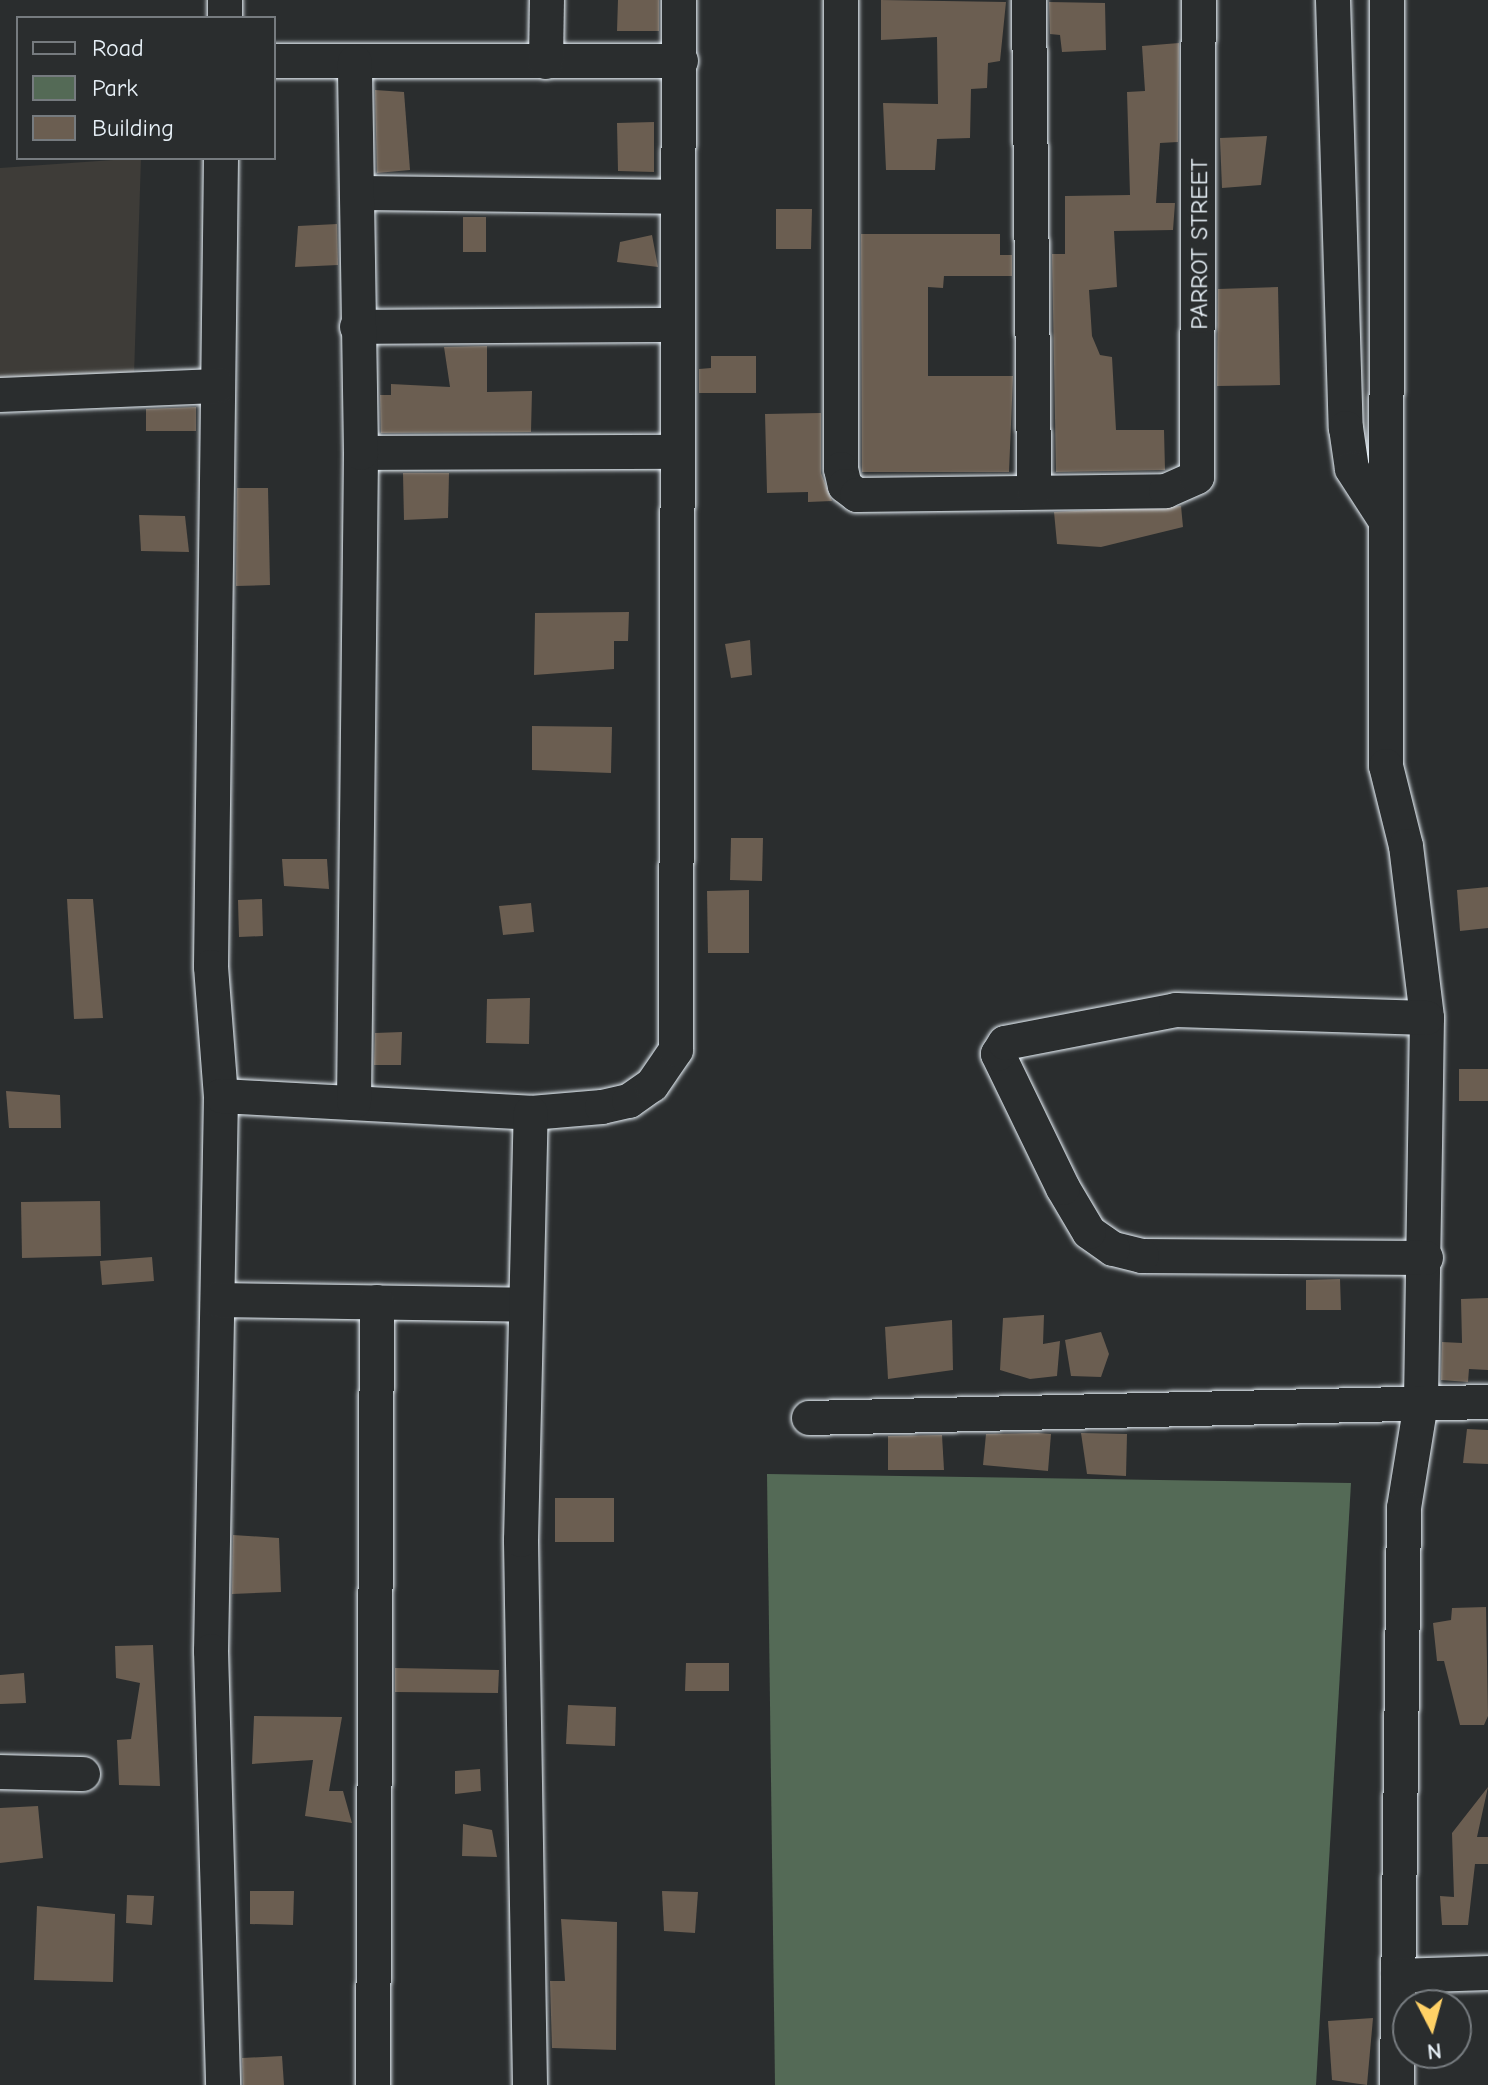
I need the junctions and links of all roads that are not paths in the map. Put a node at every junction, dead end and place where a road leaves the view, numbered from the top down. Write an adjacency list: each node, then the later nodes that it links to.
1 (547, 0): 13 (street)
2 (679, 0): 11 (street)
3 (841, 0): 25 (street)
4 (1029, 0): 25 (street)
5 (1199, 0): 25 (street, PARROT STREET)
6 (1333, 0): 24 (street)
7 (1345, 0): 9 (street)
8 (1387, 0): 9 (street)
9 (1388, 60): 21 (street)
10 (276, 61): 12 (street)
11 (681, 61): 13 (street); 16 (street)
12 (355, 62): 13 (street); 15 (street)
13 (546, 62)
14 (221, 160): 19 (street)
15 (359, 193): 16 (street); 18 (street)
16 (676, 197): 17 (street)
17 (677, 325): 18 (street); 22 (street)
18 (357, 327): 23 (street)
19 (218, 386): 20 (street); 28 (street)
20 (0, 395)
21 (1385, 449): 24 (street); 26 (street)
22 (678, 452): 23 (street); 30 (street)
23 (361, 453): 29 (street)
24 (1358, 477): 26 (street)
25 (1034, 491)
26 (1385, 520): 27 (street)
27 (1427, 1018): 31 (street); 31 (street)
28 (221, 1096): 29 (street); 32 (street)
29 (354, 1102): 30 (street)
30 (531, 1113): 34 (street)
31 (1426, 1258): 36 (street)
32 (218, 1300): 33 (street); 42 (street)
33 (377, 1302): 34 (street); 43 (street)
34 (526, 1305): 44 (street)
35 (1488, 1402): 36 (street)
36 (1421, 1403): 37 (street); 41 (street)
37 (809, 1418)
38 (0, 1772): 39 (street)
39 (83, 1774)
40 (1488, 1973): 41 (street)
41 (1398, 1976): 45 (street)
42 (223, 2085)
43 (373, 2085)
44 (530, 2085)
45 (1397, 2085)

